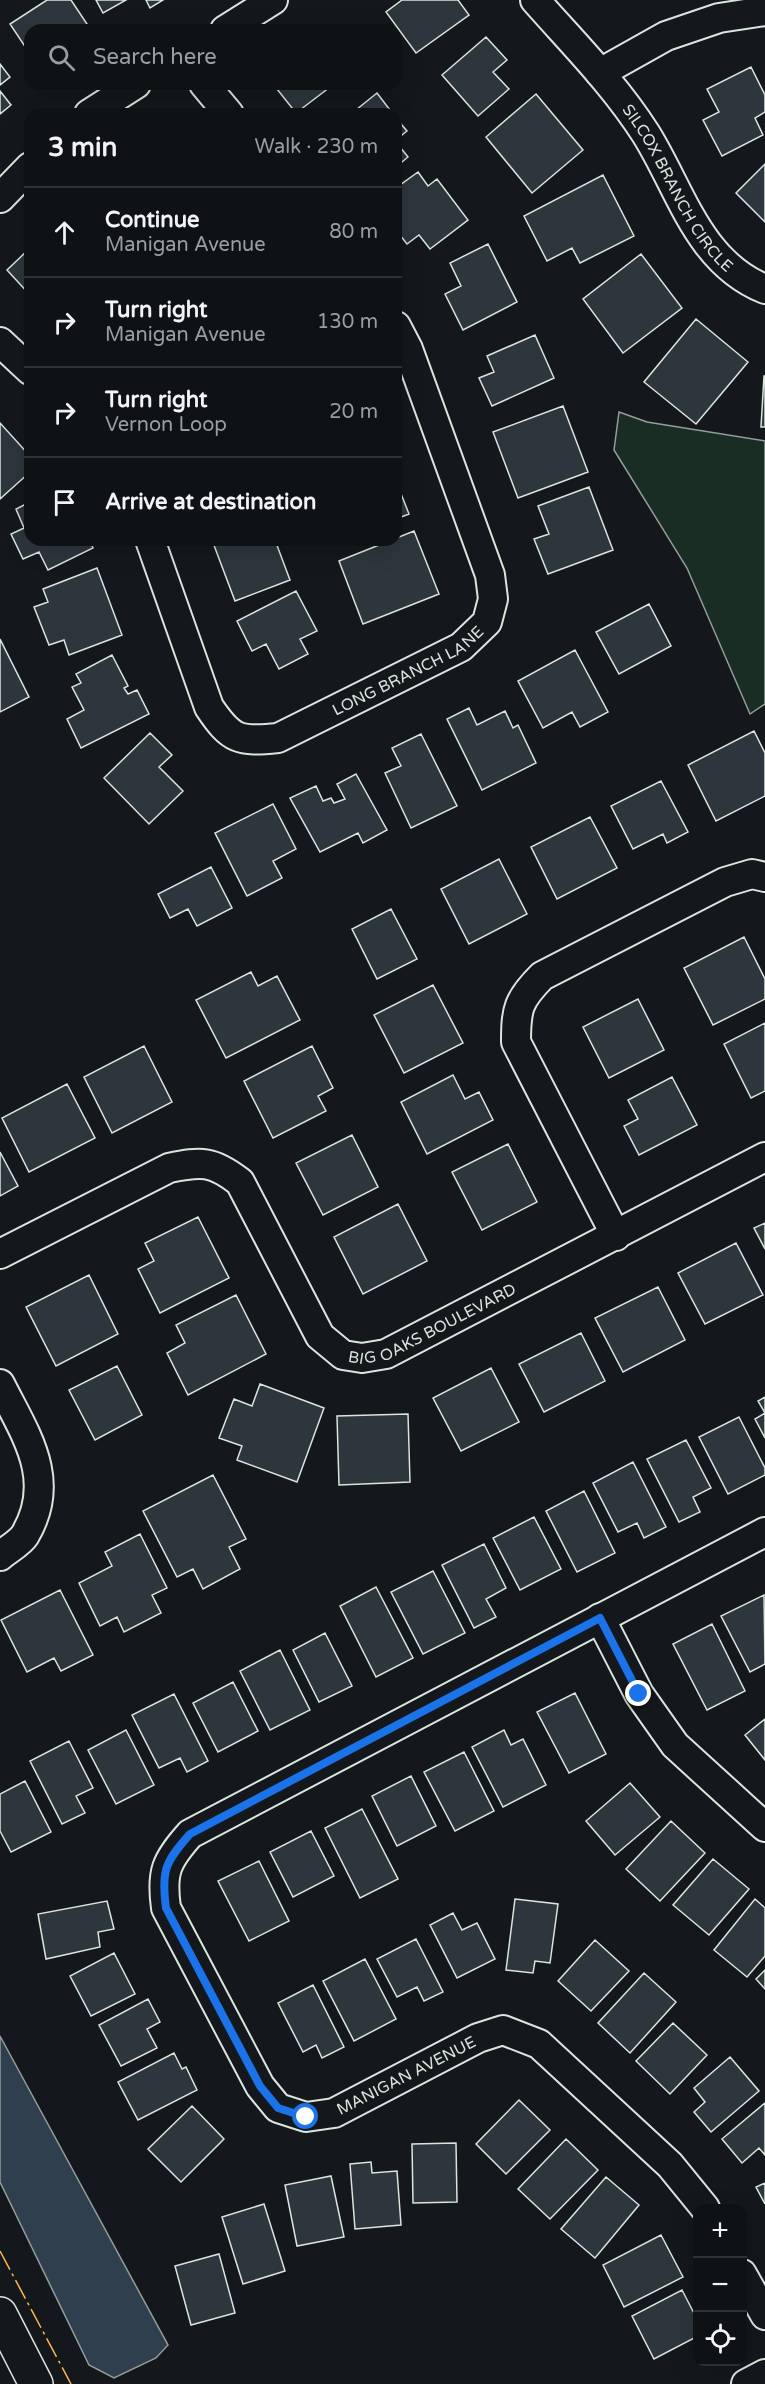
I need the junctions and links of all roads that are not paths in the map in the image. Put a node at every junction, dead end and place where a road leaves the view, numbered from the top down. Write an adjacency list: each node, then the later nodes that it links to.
1 (273, 0): 4 (street)
2 (535, 0): 5 (street, SILCOX BRANCH CIRCLE)
3 (765, 11): 5 (street)
4 (235, 24)
5 (600, 73): 12 (street, SILCOX BRANCH CIRCLE)
6 (127, 90): 8 (street)
7 (209, 90): 9 (street)
8 (98, 108)
9 (224, 108)
10 (24, 173): 11 (street)
11 (0, 198)
12 (765, 289)
13 (402, 338): 16 (street, LONG BRANCH LANE)
14 (0, 342): 15 (street)
15 (24, 364)
16 (152, 546)
17 (765, 877): 19 (street)
18 (765, 1157): 19 (street, BIG OAKS BOULEVARD)
19 (616, 1236): 20 (street, BIG OAKS BOULEVARD)
20 (0, 1254)
21 (0, 1384): 23 (street)
22 (765, 1532): 24 (street, MANIGAN AVENUE)
23 (0, 1556)
24 (600, 1618): 25 (street); 26 (street, MANIGAN AVENUE)
25 (765, 1827)
26 (702, 2204)
27 (747, 2283): 29 (street)
28 (0, 2314): 31 (main road)
29 (765, 2315)
30 (765, 2374): 32 (street)
31 (36, 2384)
32 (746, 2384)

